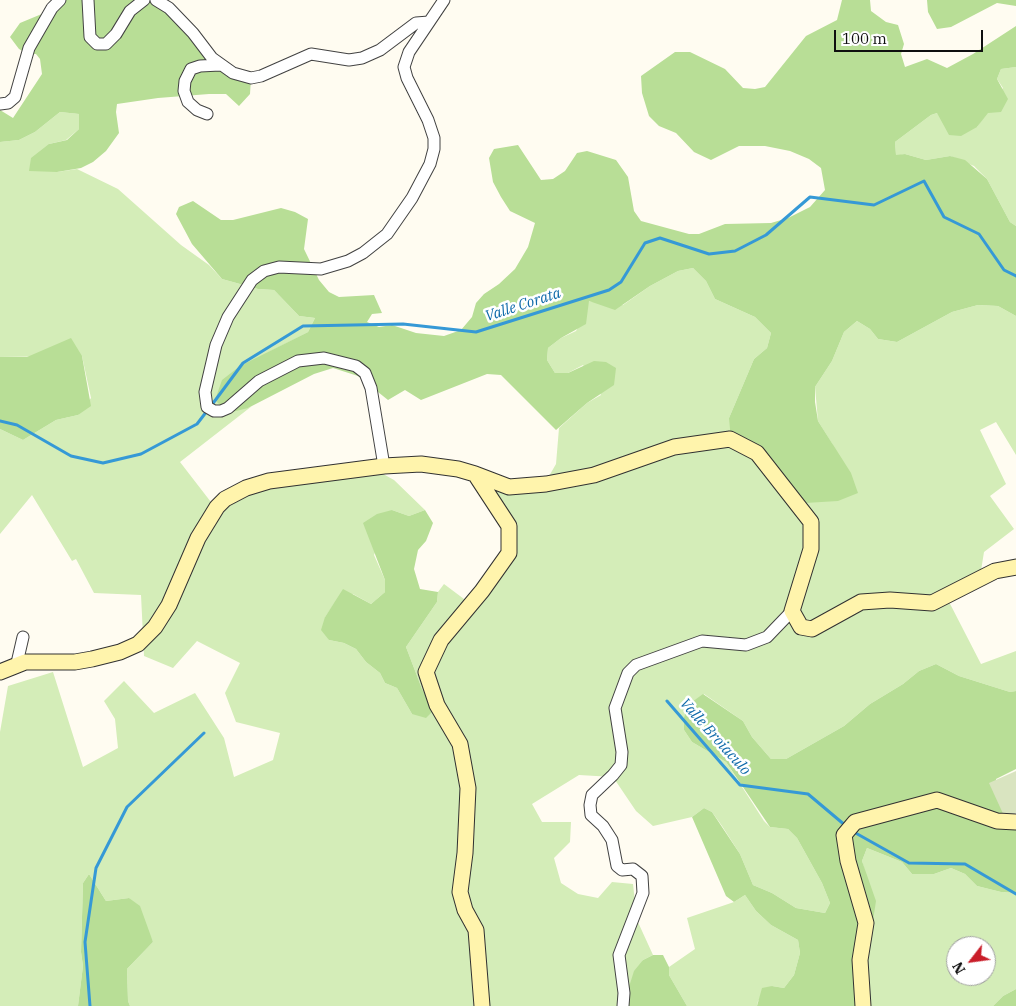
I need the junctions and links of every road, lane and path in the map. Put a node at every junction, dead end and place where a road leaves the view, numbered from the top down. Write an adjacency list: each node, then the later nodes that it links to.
1 (60, 0): 8 (street)
2 (88, 0): 3 (street)
3 (144, 0)
4 (156, 0): 7 (street)
5 (444, 0): 6 (street)
6 (429, 22): 7 (street); 10 (street)
7 (220, 65): 9 (street)
8 (0, 104)
9 (207, 114)
10 (384, 466): 11 (street); 15 (street)
11 (474, 474): 13 (street); 18 (street)
12 (1016, 567): 13 (street)
13 (792, 612): 19 (street)
14 (23, 636): 15 (street)
15 (17, 663): 16 (street)
16 (0, 672)
17 (1016, 822): 20 (street)
18 (482, 1006)
19 (623, 1006)
20 (863, 1006)

